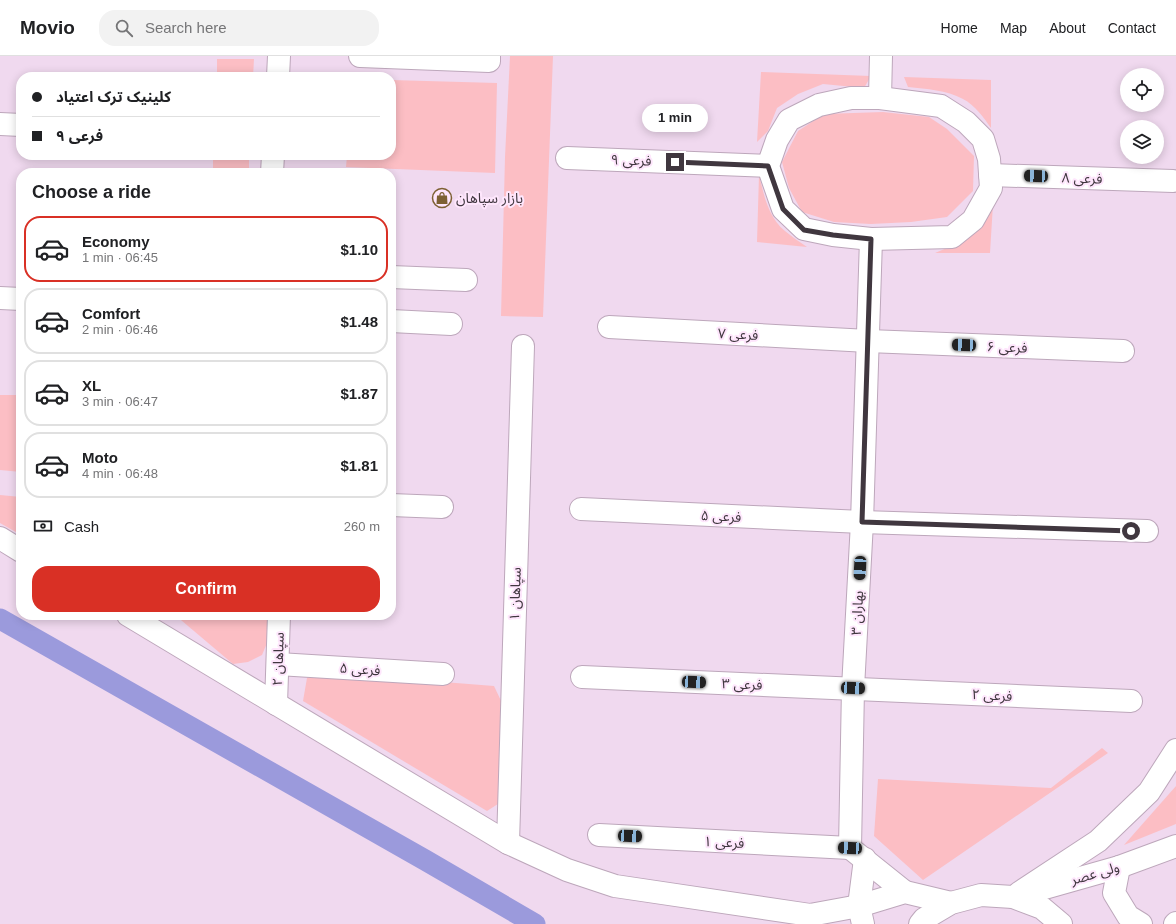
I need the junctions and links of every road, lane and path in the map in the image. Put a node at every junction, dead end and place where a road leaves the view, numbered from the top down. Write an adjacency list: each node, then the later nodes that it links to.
1 (279, 56): 5 (street)
2 (360, 56): 3 (street)
3 (489, 56)
4 (881, 56): 6 (street)
5 (278, 72)
6 (880, 98): 10 (street); 11 (street)
7 (0, 124): 8 (street)
8 (16, 125)
9 (567, 158): 10 (street, فرعی ۹)
10 (768, 166): 13 (street)
11 (990, 175): 12 (street, فرعی ۸); 13 (street)
12 (1173, 181)
13 (871, 239): 21 (street, بهاران ۳)
14 (396, 277): 15 (street)
15 (466, 280)
16 (0, 298): 17 (street)
17 (16, 299)
18 (396, 321): 19 (street)
19 (451, 324)
20 (609, 327): 21 (street, فرعی ۷)
21 (868, 341): 23 (street, فرعی ۶); 27 (street, بهاران ۳)
22 (523, 346): 41 (street, سپاهان ۱)
23 (1123, 351)
24 (396, 505): 25 (street)
25 (442, 507)
26 (580, 509): 27 (street, فرعی ۵)
27 (862, 522): 28 (street, فرعی ۵); 36 (street, بهاران ۳)
28 (1147, 531)
29 (0, 538): 30 (street)
30 (16, 547)
31 (136, 620): 38 (street)
32 (279, 620): 33 (street, سپاهان ۲)
33 (278, 664): 34 (street, فرعی ۵); 38 (street, سپاهان ۲)
34 (443, 674)
35 (582, 677): 36 (street, فرعی ۳)
36 (853, 688): 37 (street, فرعی ۲); 43 (street, بهاران ۳)
37 (1131, 701)
38 (276, 704): 41 (street)
39 (1176, 750): 46 (street)
40 (599, 835): 43 (street, فرعی ۱)
41 (508, 843): 49 (street)
42 (1176, 846): 44 (street, ولی عصر)
43 (857, 854): 45 (street); 48 (street, بهاران ۳)
44 (1118, 866): 46 (street, ولی عصر); 52 (street)
45 (905, 892): 47 (street); 48 (street)
46 (1013, 897): 47 (street); 51 (street)
47 (951, 902): 50 (street)
48 (861, 915): 49 (street)
49 (818, 920)
50 (920, 924)
51 (1061, 924)
52 (1141, 924)

